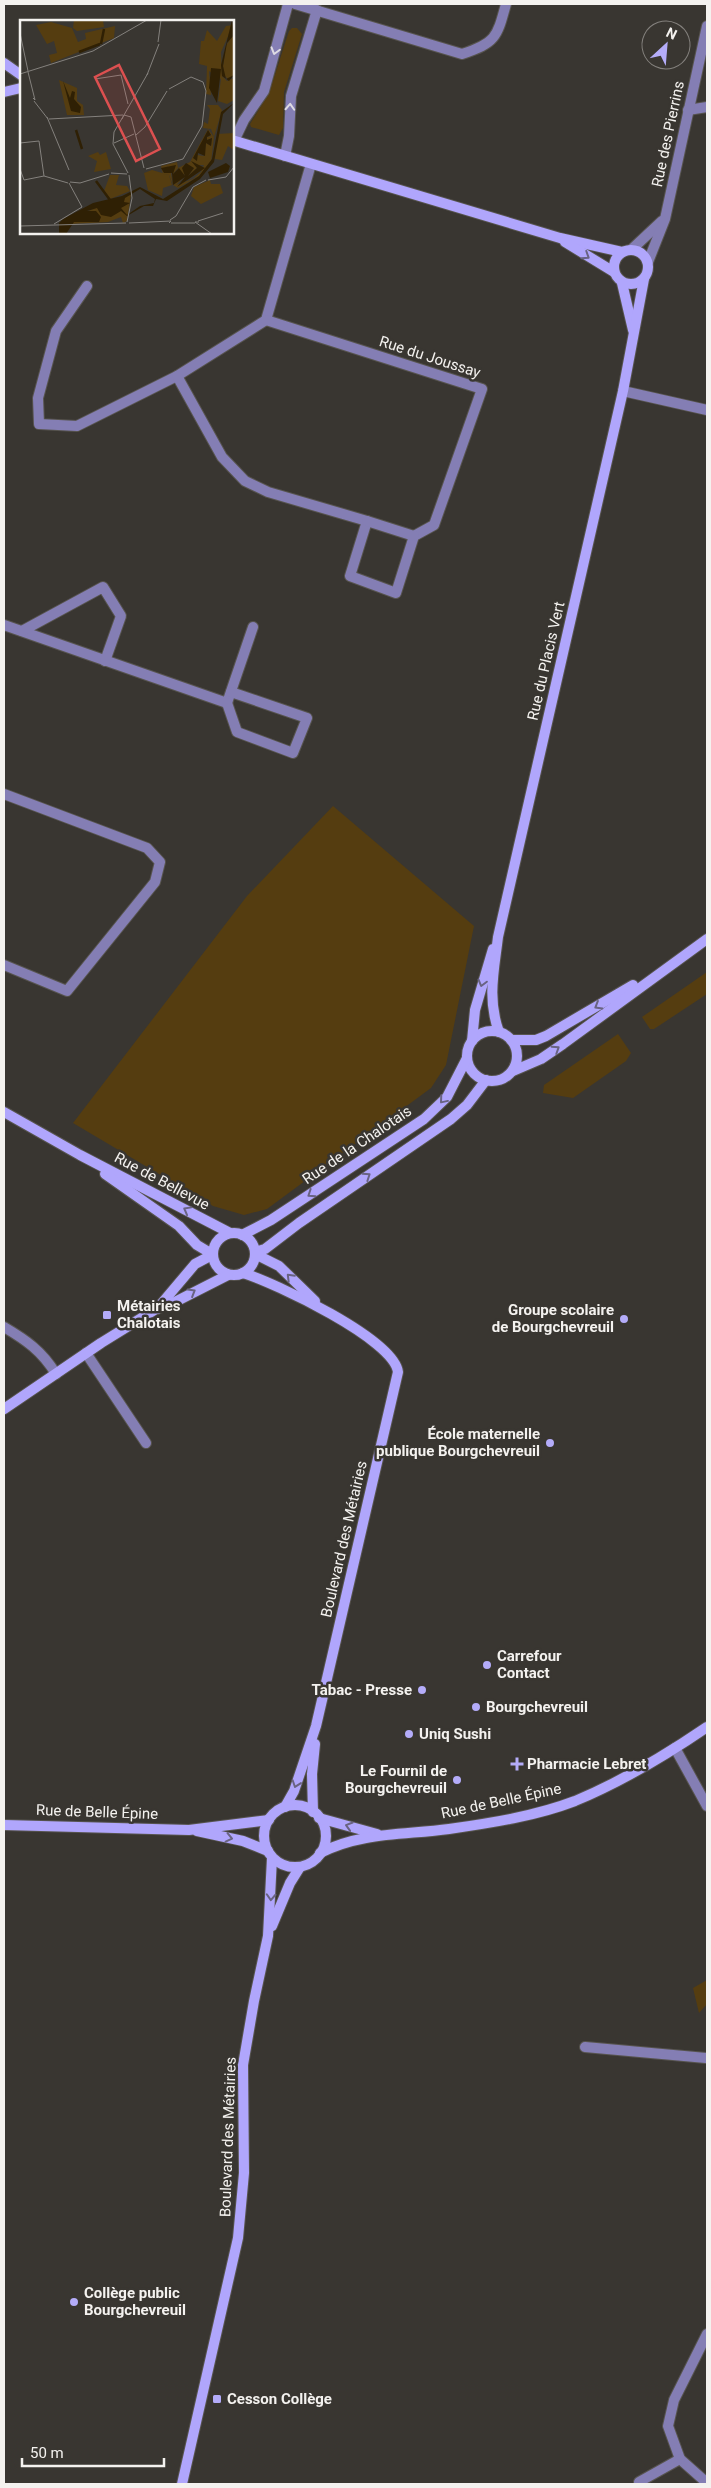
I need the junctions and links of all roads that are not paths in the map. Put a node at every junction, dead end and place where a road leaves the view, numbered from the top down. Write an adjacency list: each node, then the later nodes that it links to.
1 (288, 4): 12 (street, one-way to 12)
2 (295, 4): 4 (street)
3 (506, 4): 4 (street)
4 (311, 7): 14 (street, one-way to 4)
5 (707, 26): 11 (street, Rue des Pierrins)
6 (4, 63): 7 (street)
7 (20, 74)
8 (20, 88): 9 (street)
9 (4, 92)
10 (707, 107): 11 (street)
11 (688, 110): 16 (street, Rue des Pierrins)
12 (234, 139)
13 (234, 141): 14 (street)
14 (285, 156): 15 (street)
15 (311, 164): 17 (street); 24 (street)
16 (665, 219): 18 (street); 19 (street, Rue des Pierrins)
17 (560, 238): 18 (street); 20 (street, one-way to 20)
18 (626, 251): 19 (street); 20 (street)
19 (648, 262): 21 (street)
20 (614, 272): 22 (street)
21 (644, 279): 22 (street); 25 (street, Rue du Placis Vert)
22 (622, 283): 25 (street, Rue du Placis Vert)
23 (87, 286): 26 (street)
24 (266, 320): 26 (street); 30 (street, Rue du Joussay)
25 (634, 334): 27 (street, Rue du Placis Vert)
26 (177, 376): 29 (street)
27 (623, 391): 28 (street); 38 (street, Rue du Placis Vert)
28 (707, 410)
29 (367, 521): 30 (street); 30 (street)
30 (414, 536)
31 (4, 625): 33 (street)
32 (252, 627): 35 (street)
33 (22, 631): 34 (street); 34 (street)
34 (105, 661): 36 (street)
35 (231, 692): 36 (street); 36 (street)
36 (227, 703)
37 (4, 794): 41 (street)
38 (498, 937): 42 (street, Rue du Placis Vert); 44 (street, Rue du Placis Vert, one-way to 44)
39 (707, 939): 40 (street)
40 (684, 954): 43 (street, one-way to 43); 46 (street, one-way to 40)
41 (4, 965)
42 (499, 1032): 43 (street); 44 (street)
43 (511, 1040): 46 (street)
44 (472, 1041): 45 (street)
45 (467, 1058): 47 (street); 51 (street, Rue de la Chalotais, one-way to 51)
46 (513, 1071): 47 (street)
47 (486, 1080): 52 (street, Rue de la Chalotais, one-way to 47)
48 (4, 1112): 49 (street, Rue de Bellevue)
49 (80, 1155): 50 (street, Rue de Bellevue, one-way to 49); 53 (street, Rue de Bellevue)
50 (230, 1233): 51 (street); 53 (street)
51 (242, 1234): 52 (street)
52 (255, 1253): 54 (street); 56 (street, Boulevard des Métairies, one-way to 52)
53 (212, 1254): 55 (street); 57 (street)
54 (244, 1273): 55 (street); 56 (street, Boulevard des Métairies)
55 (228, 1275): 57 (street, one-way to 55)
56 (321, 1307): 63 (street, Boulevard des Métairies)
57 (156, 1309): 59 (street)
58 (4, 1327): 60 (street)
59 (86, 1354): 60 (street); 62 (street)
60 (56, 1374): 61 (street)
61 (4, 1409)
62 (146, 1443)
63 (316, 1726): 67 (street, Boulevard des Métairies, one-way to 67); 68 (street, Boulevard des Métairies)
64 (707, 1727): 65 (street, Rue de Belle Épine)
65 (675, 1748): 66 (street); 72 (street, Rue de Belle Épine)
66 (707, 1806)
67 (285, 1807): 68 (street); 69 (street)
68 (316, 1815): 72 (street, Rue de Belle Épine, one-way to 68); 73 (street)
69 (269, 1820): 71 (street, Rue de Belle Épine); 74 (street)
70 (4, 1825): 71 (street, Rue de Belle Épine)
71 (189, 1830): 74 (street, Rue de Belle Épine, one-way to 74)
72 (380, 1834): 73 (street, Rue de Belle Épine)
73 (320, 1853): 75 (street)
74 (270, 1854): 75 (street); 76 (street, Boulevard des Métairies, one-way to 76)
75 (300, 1867): 76 (street, Boulevard des Métairies)
76 (268, 1936): 83 (street, Boulevard des Métairies)
77 (585, 2047): 78 (street)
78 (706, 2058)
79 (707, 2334): 80 (street)
80 (680, 2459): 81 (street); 82 (street)
81 (639, 2482)
82 (707, 2483)
83 (182, 2484)

